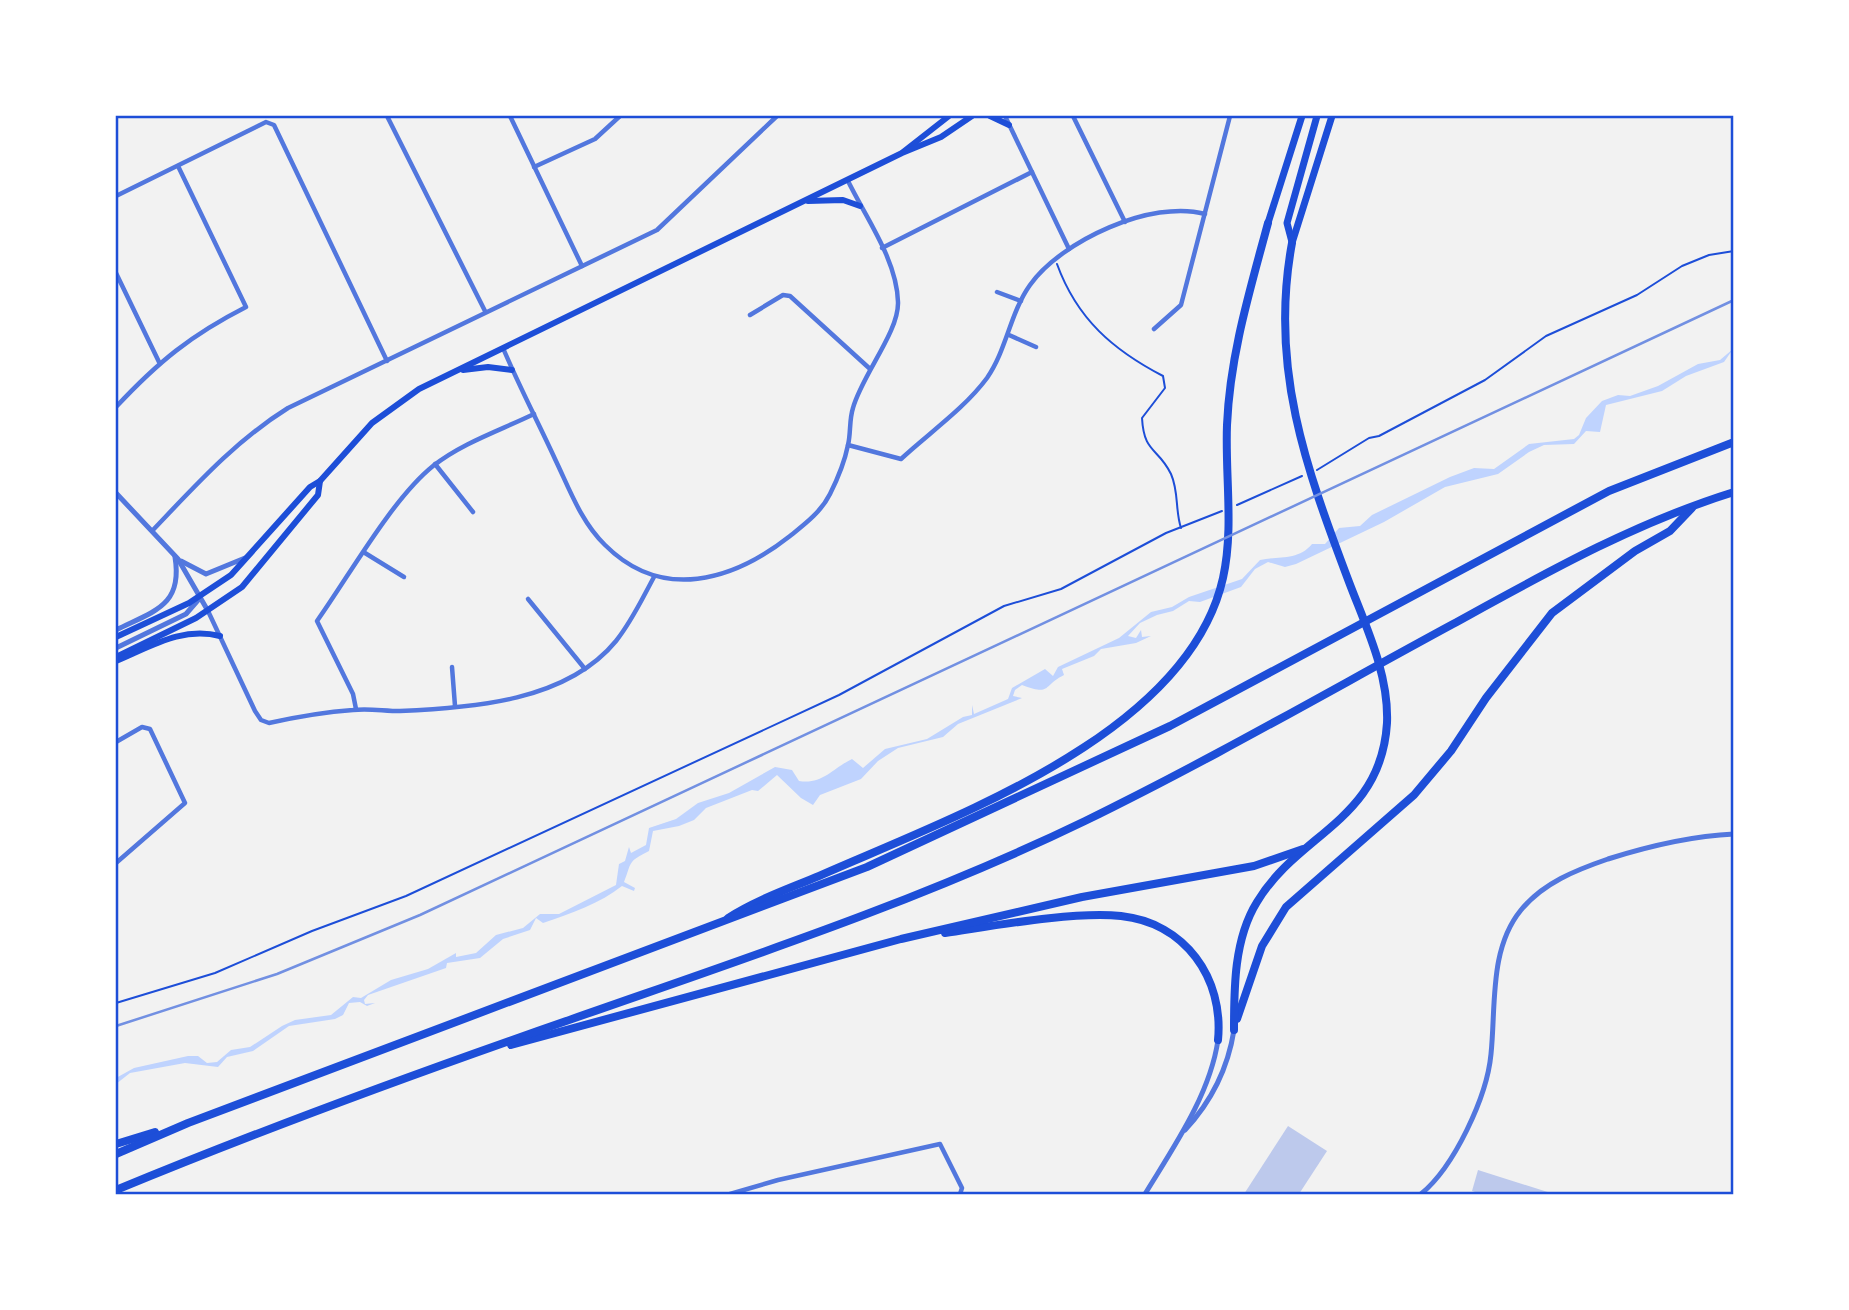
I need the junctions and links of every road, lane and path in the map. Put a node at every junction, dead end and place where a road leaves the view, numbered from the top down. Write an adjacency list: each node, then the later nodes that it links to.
1 (387, 116): 35 (street)
2 (510, 116): 17 (street)
3 (620, 116): 17 (street)
4 (777, 116): 31 (street)
5 (949, 116): 15 (main road)
6 (972, 116): 15 (main road)
7 (989, 116): 14 (main road)
8 (1005, 116): 14 (street)
9 (1073, 116): 24 (street)
10 (1230, 116): 23 (street)
11 (1302, 116): 25 (main road)
12 (1317, 116): 26 (main road)
13 (1332, 116): 26 (main road)
14 (1009, 125): 18 (street)
15 (902, 153): 19 (main road)
16 (178, 166): 20 (street); 41 (street); 42 (street)
17 (534, 167): 31 (street)
18 (1032, 172): 27 (street); 28 (street)
19 (848, 181): 21 (main road); 22 (street)
20 (116, 196)
21 (803, 202): 22 (main road); 40 (main road)
22 (860, 206): 27 (street)
23 (1205, 214): 24 (street); 37 (street)
24 (1125, 222): 28 (street)
25 (1268, 223): 81 (highway)
26 (1292, 243): 79 (highway)
27 (882, 248): 43 (street)
28 (1069, 249): 30 (street)
29 (1734, 251): 51 (path)
30 (1056, 257): 34 (street); 58 (path)
31 (583, 266): 35 (street)
32 (116, 274): 42 (street)
33 (997, 292): 34 (street)
34 (1021, 301): 38 (street)
35 (485, 311): 41 (street)
36 (750, 315): 43 (street)
37 (1154, 328)
38 (1009, 335): 39 (street); 49 (street)
39 (1036, 347)
40 (503, 348): 44 (street); 45 (main road)
41 (387, 361): 59 (street)
42 (159, 362): 46 (street)
43 (869, 368): 49 (street)
44 (512, 370): 45 (main road); 47 (street)
45 (454, 372): 53 (main road)
46 (116, 407)
47 (534, 414): 50 (street); 63 (street)
48 (1734, 442): 81 (highway)
49 (848, 445): 63 (street)
50 (435, 464): 57 (street); 60 (street)
51 (1317, 470)
52 (1305, 474): 58 (path)
53 (320, 481): 62 (main road); 67 (main road)
54 (1734, 492): 56 (highway)
55 (116, 493): 59 (street)
56 (1697, 504): 84 (highway); 86 (highway)
57 (473, 512)
58 (1182, 529): 83 (path)
59 (152, 531): 61 (street)
60 (365, 552): 64 (street); 76 (street)
61 (177, 558): 62 (street); 65 (street); 68 (street)
62 (247, 558): 65 (main road)
63 (654, 576): 74 (street)
64 (404, 577)
65 (201, 596): 67 (street); 70 (main road); 71 (street)
66 (528, 599): 74 (street)
67 (208, 611): 69 (street); 72 (main road)
68 (116, 629)
69 (220, 636): 72 (main road); 76 (street)
70 (116, 637)
71 (116, 648)
72 (116, 659)
73 (452, 667): 75 (street)
74 (585, 669): 75 (street)
75 (454, 706): 76 (street)
76 (356, 709)
77 (116, 742): 80 (street)
78 (1734, 834): 95 (street)
79 (1318, 841): 82 (highway); 84 (highway)
80 (116, 863)
81 (710, 929): 87 (highway)
82 (901, 939): 85 (highway); 86 (highway)
83 (116, 1003)
84 (1234, 1030): 88 (street)
85 (1218, 1040): 88 (street)
86 (495, 1047): 91 (highway)
87 (188, 1123): 89 (highway); 90 (highway)
88 (1181, 1135): 94 (street)
89 (116, 1144)
90 (116, 1154)
91 (116, 1191)
92 (730, 1195): 93 (street)
93 (960, 1195)
94 (1145, 1195)
95 (1421, 1195)

